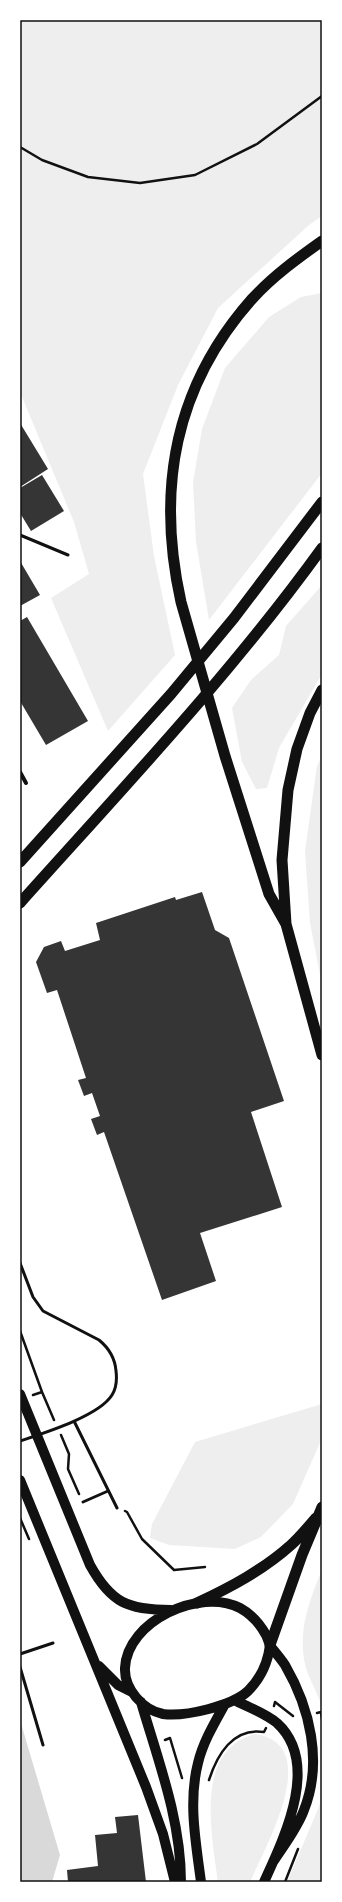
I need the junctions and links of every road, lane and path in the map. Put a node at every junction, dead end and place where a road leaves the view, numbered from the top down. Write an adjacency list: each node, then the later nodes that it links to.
1 (322, 96): 2 (path)
2 (20, 147)
3 (322, 240): 13 (highway)
4 (322, 502): 11 (highway)
5 (20, 535): 7 (lane)
6 (322, 548): 12 (highway)
7 (68, 555)
8 (322, 690): 13 (highway)
9 (20, 772): 10 (street)
10 (26, 783)
11 (20, 862)
12 (20, 903)
13 (286, 924): 14 (highway)
14 (322, 1055)
15 (20, 1262): 19 (lane)
16 (20, 1331): 17 (path)
17 (42, 1392)
18 (20, 1394): 20 (main road)
19 (74, 1421): 20 (lane); 24 (lane)
20 (36, 1435): 21 (lane); 31 (main road)
21 (20, 1441)
22 (69, 1454): 25 (path)
23 (20, 1480): 35 (main road)
24 (108, 1491): 25 (lane); 27 (lane)
25 (83, 1502)
26 (322, 1507): 28 (highway)
27 (117, 1508): 29 (path)
28 (316, 1518): 30 (highway); 33 (highway)
29 (205, 1567)
30 (197, 1603): 31 (main road); 33 (main road)
31 (171, 1610): 37 (main road)
32 (53, 1643): 34 (lane)
33 (270, 1645): 39 (main road); 45 (main road)
34 (20, 1654)
35 (94, 1661): 37 (main road); 46 (main road)
36 (20, 1667): 43 (lane)
37 (132, 1692): 38 (main road)
38 (141, 1702): 39 (main road); 47 (main road)
39 (230, 1702): 45 (main road); 48 (main road)
40 (320, 1712): 41 (path)
41 (322, 1719)
42 (264, 1732): 44 (path)
43 (43, 1745)
44 (208, 1781)
45 (273, 1862): 49 (main road)
46 (175, 1882)
47 (181, 1882)
48 (201, 1882)
49 (264, 1882)

